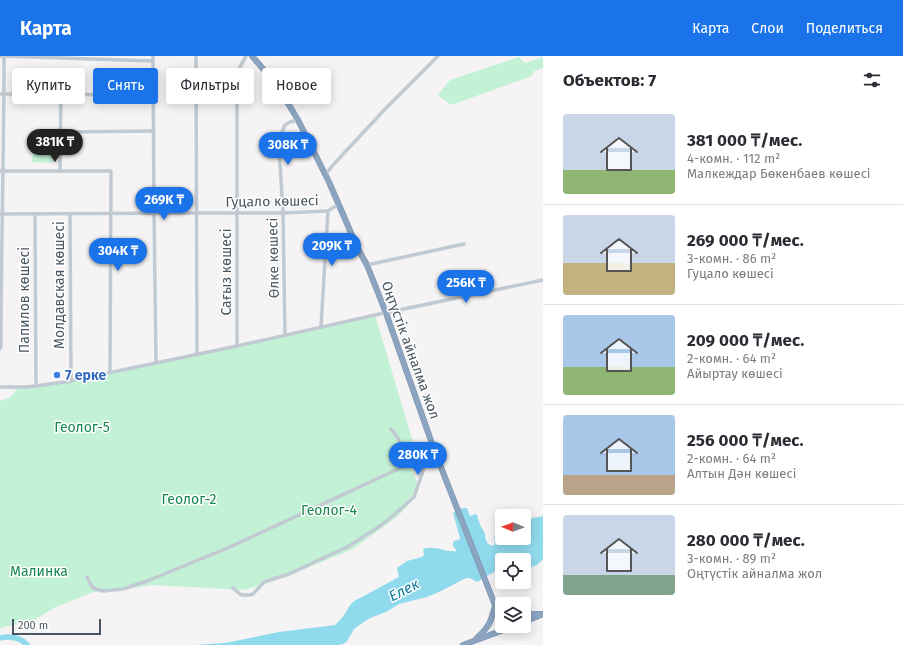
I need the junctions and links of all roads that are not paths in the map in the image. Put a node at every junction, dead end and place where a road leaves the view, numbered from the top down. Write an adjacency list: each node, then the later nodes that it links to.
1 (0, 56): 2 (street)
2 (4, 56): 8 (street); 10 (street)
3 (153, 56): 8 (street)
4 (196, 56): 23 (street)
5 (246, 56): 24 (street, Сағыз көшесі)
6 (252, 56): 13 (highway, Оңтүстік айналма жол)
7 (438, 56): 19 (street)
8 (153, 61): 9 (street)
9 (153, 68)
10 (2, 94): 14 (street)
11 (61, 104): 16 (street)
12 (153, 104): 15 (street)
13 (298, 120): 19 (highway, Оңтүстік айналма жол); 25 (street, Өлке көшесі)
14 (2, 131): 17 (street)
15 (153, 131): 16 (street); 22 (street)
16 (61, 132): 18 (street)
17 (2, 171): 18 (street); 26 (street)
18 (60, 171): 28 (street)
19 (325, 175): 20 (highway, Оңтүстік айналма жол)
20 (339, 204): 21 (street); 32 (highway, Оңтүстік айналма жол)
21 (328, 211): 25 (street, Гуцало көшесі); 36 (street)
22 (154, 213): 23 (street, Гуцало көшесі); 28 (street, Гуцало көшесі); 41 (street)
23 (196, 213): 24 (street, Гуцало көшесі); 40 (street)
24 (237, 213): 25 (street, Гуцало көшесі); 38 (street, Сағыз көшесі)
25 (283, 213): 37 (street, Өлке көшесі)
26 (1, 214): 29 (street, Гуцало көшесі); 31 (street)
27 (70, 214): 28 (street, Гуцало көшесі); 29 (street, Гуцало көшесі); 43 (street, Молдавская көшесі)
28 (111, 214): 42 (street)
29 (35, 215): 44 (street, Папилов көшесі)
30 (464, 244): 32 (street)
31 (1, 259): 34 (street)
32 (367, 265): 35 (highway, Оңтүстік айналма жол)
33 (543, 280): 35 (street)
34 (1, 297): 39 (street)
35 (386, 313): 36 (street); 47 (highway, Оңтүстік айналма жол)
36 (321, 327): 37 (street)
37 (285, 335): 38 (street)
38 (237, 346): 40 (street)
39 (0, 349)
40 (197, 355): 41 (street)
41 (156, 362): 42 (street)
42 (110, 372): 43 (street)
43 (71, 380): 44 (street)
44 (36, 386): 45 (street)
45 (0, 387)
46 (391, 429): 48 (street)
47 (436, 452): 49 (street); 52 (highway, Оңтүстік айналма жол)
48 (409, 464): 49 (street); 50 (street)
49 (425, 465): 51 (street)
50 (87, 577)
51 (233, 588)
52 (494, 605): 57 (highway)
53 (531, 614): 54 (highway)
54 (543, 614): 55 (highway)
55 (531, 619)
56 (495, 632): 57 (highway)
57 (473, 642): 58 (highway)
58 (463, 645)

